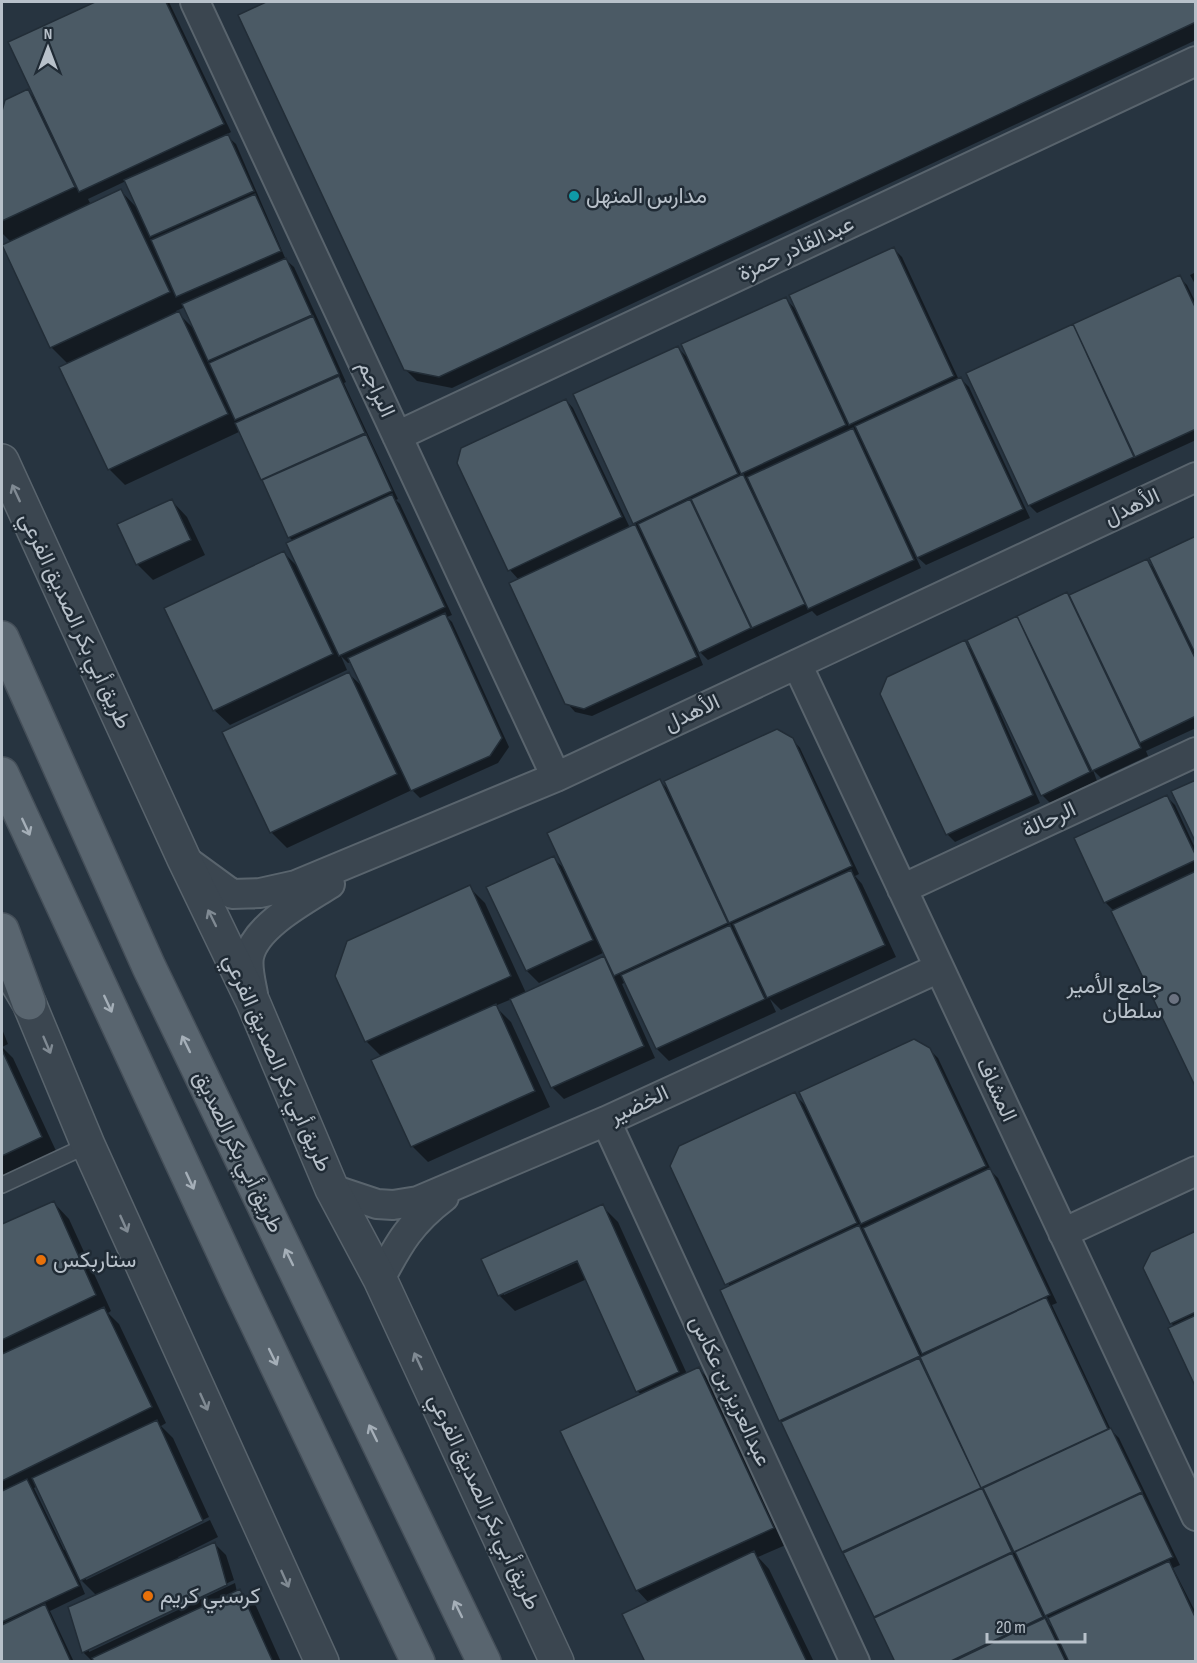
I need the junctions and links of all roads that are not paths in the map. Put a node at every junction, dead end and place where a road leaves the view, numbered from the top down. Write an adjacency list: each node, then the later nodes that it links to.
1 (195, 2): 3 (street, البراجم)
2 (1196, 61): 3 (street, عبدالقادر حمزة)
3 (397, 436): 10 (street, البراجم)
4 (2, 461): 12 (street, طريق أبي بكر الصديق الفرعي, one-way to 4)
5 (1196, 477): 7 (street, الأهدل)
6 (2, 638): 30 (main road, طريق أبي بكر الصديق, one-way to 6)
7 (797, 664): 10 (street, الأهدل); 13 (street, المشاف)
8 (1196, 752): 13 (street, الرحالة)
9 (2, 774): 29 (main road, one-way to 29)
10 (556, 777): 11 (street, الأهدل)
11 (403, 840): 12 (street, الأهدل); 17 (street)
12 (184, 859): 17 (street, طريق أبي بكر الصديق الفرعي, one-way to 12)
13 (902, 889): 16 (street, المشاف)
14 (2, 930): 18 (main road)
15 (2, 955): 18 (street)
16 (939, 968): 19 (street, الخضير); 25 (street, المشاف)
17 (254, 1002): 24 (street, طريق أبي بكر الصديق الفرعي)
18 (29, 1003): 20 (street, one-way to 20)
19 (606, 1121): 22 (street, الخضير); 32 (street, عبدالعزيز بن عكاس)
20 (88, 1145): 23 (lane); 28 (street, one-way to 28)
21 (1196, 1171): 25 (street)
22 (474, 1178): 24 (street, الخضير); 26 (street)
23 (2, 1185)
24 (332, 1189): 26 (street, طريق أبي بكر الصديق الفرعي)
25 (1063, 1233): 27 (street, المشاف)
26 (380, 1279): 31 (street, طريق أبي بكر الصديق الفرعي, one-way to 26)
27 (1196, 1516)
28 (322, 1662)
29 (418, 1662)
30 (484, 1662)
31 (557, 1662)
32 (855, 1662)

